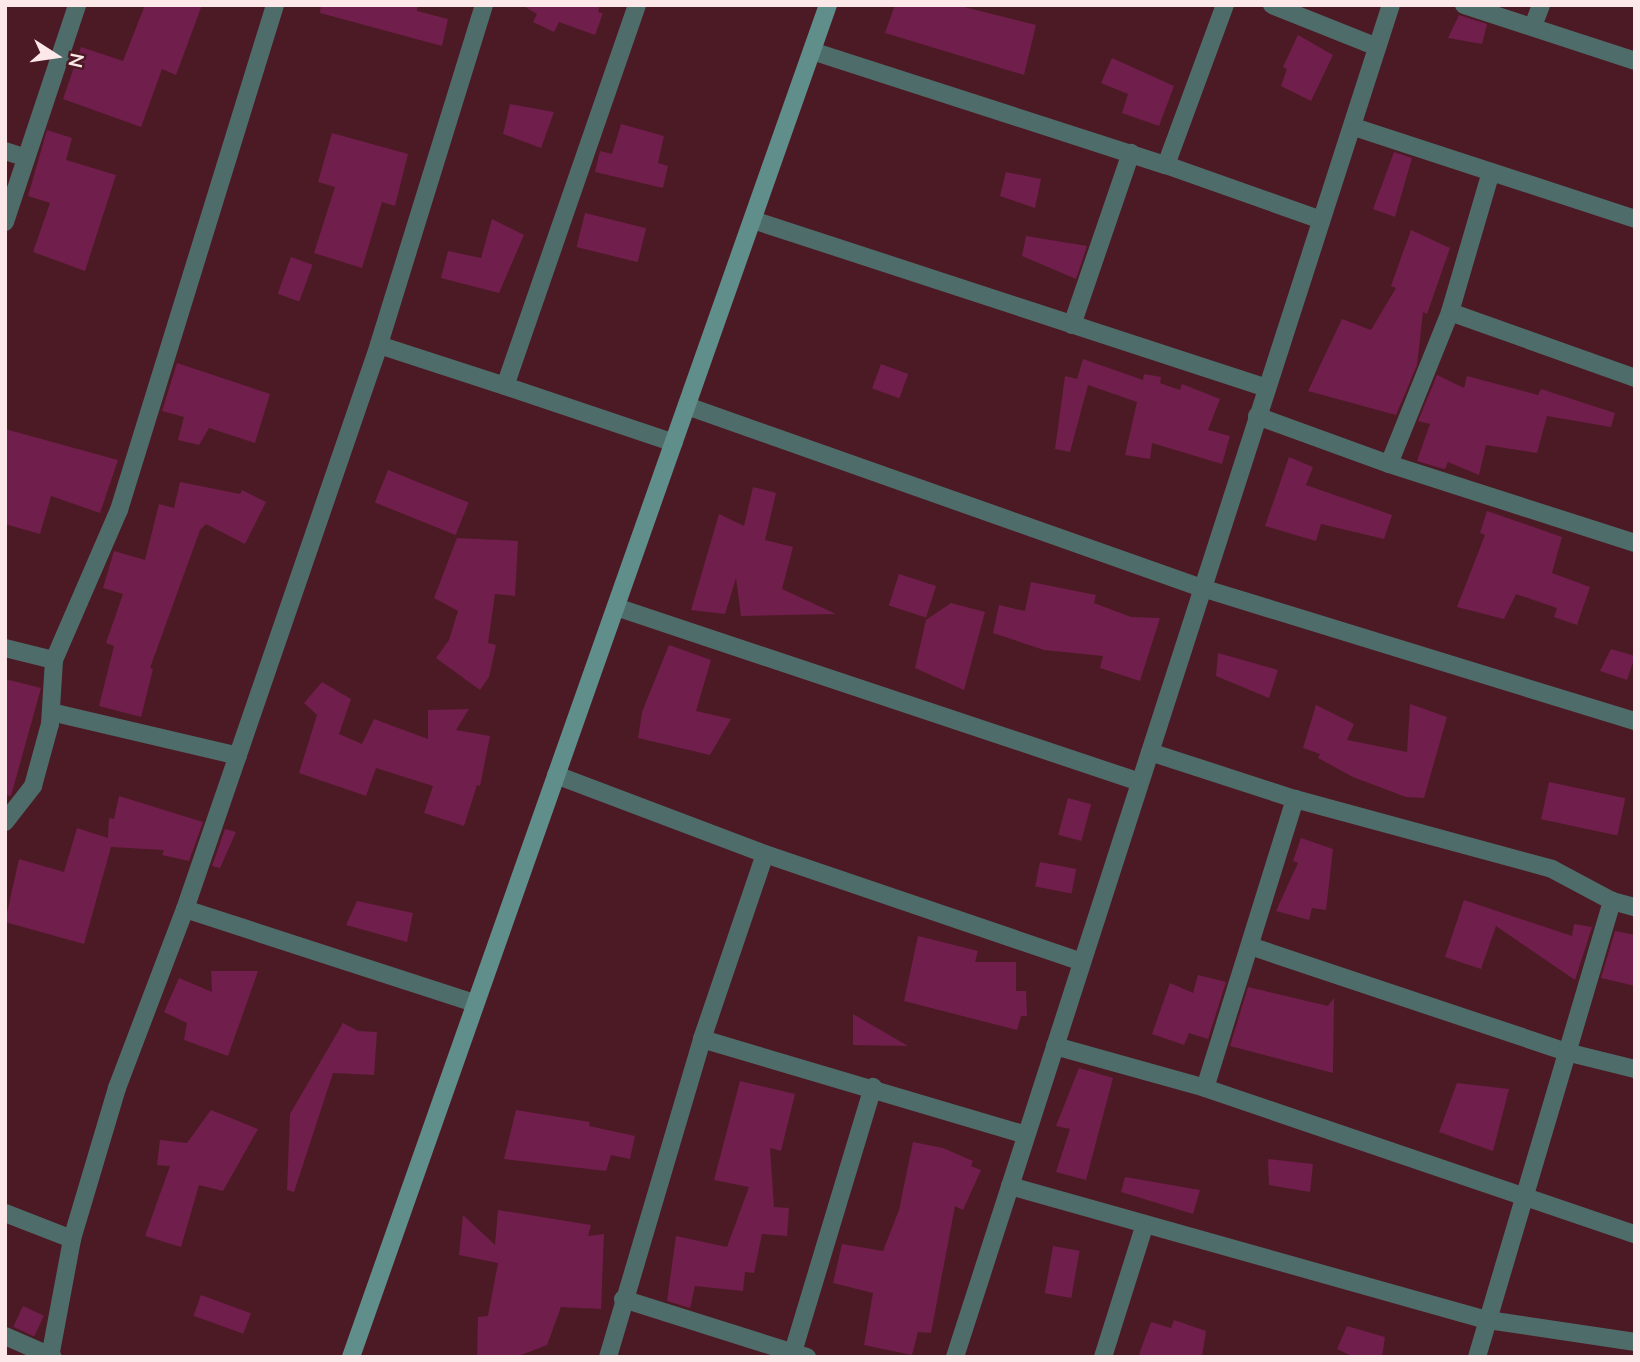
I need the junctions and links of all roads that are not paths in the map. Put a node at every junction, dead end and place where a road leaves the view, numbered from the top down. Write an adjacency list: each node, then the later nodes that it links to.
1 (77, 5): 18 (street)
2 (275, 5): 39 (street)
3 (484, 5): 27 (street)
4 (638, 5): 29 (street)
5 (828, 5): 13 (street)
6 (1225, 5): 19 (street)
7 (1272, 5): 12 (street)
8 (1391, 5): 12 (street)
9 (1464, 5): 11 (street)
10 (1541, 5): 11 (street)
11 (1533, 26): 14 (street)
12 (1377, 47): 15 (street)
13 (812, 51): 17 (street); 22 (street)
14 (1635, 61)
15 (1354, 127): 20 (street); 23 (street)
16 (5, 151): 18 (street)
17 (1131, 153): 19 (street); 26 (street)
18 (26, 158): 24 (street)
19 (1166, 164): 23 (street)
20 (1492, 172): 21 (street); 25 (street)
21 (1635, 219)
22 (753, 220): 26 (street); 31 (street)
23 (1321, 220): 30 (street)
24 (5, 222)
25 (1450, 312): 28 (street); 34 (street)
26 (1072, 325): 30 (street)
27 (380, 345): 29 (street); 43 (street)
28 (1635, 378)
29 (505, 386): 33 (street)
30 (1267, 388): 32 (street)
31 (687, 406): 33 (street); 36 (street)
32 (1257, 416): 34 (street); 36 (street)
33 (674, 443): 37 (street)
34 (1390, 464): 35 (street)
35 (1635, 543)
36 (1202, 588): 41 (street); 42 (street)
37 (616, 607): 44 (street); 45 (street)
38 (5, 648): 39 (street)
39 (54, 660): 40 (street)
40 (51, 712): 43 (street); 47 (street)
41 (1635, 721)
42 (1150, 752): 45 (street); 46 (street)
43 (238, 756): 51 (street)
44 (556, 775): 48 (street); 54 (street)
45 (1140, 782): 53 (street)
46 (1295, 799): 49 (street); 52 (street)
47 (5, 822)
48 (765, 854): 53 (street); 55 (street)
49 (1612, 901): 50 (street); 57 (street)
50 (1635, 907)
51 (185, 909): 54 (street); 67 (street)
52 (1250, 946): 57 (street); 60 (street)
53 (1082, 962): 56 (street)
54 (475, 1003): 74 (street)
55 (702, 1038): 59 (street); 68 (street)
56 (1055, 1046): 60 (street); 61 (street)
57 (1566, 1052): 58 (street); 63 (street)
58 (1635, 1069)
59 (873, 1087): 61 (street); 72 (street)
60 (1205, 1088): 63 (street)
61 (1026, 1135): 62 (street)
62 (1010, 1186): 65 (street); 76 (street)
63 (1525, 1196): 66 (street); 69 (street)
64 (5, 1213): 67 (street)
65 (1145, 1224): 69 (street); 77 (street)
66 (1635, 1234)
67 (72, 1239): 73 (street)
68 (624, 1299): 72 (street); 75 (street)
69 (1488, 1320): 71 (street); 78 (street)
70 (5, 1336): 73 (street)
71 (1635, 1342): 79 (street)
72 (800, 1354)
73 (51, 1356)
74 (351, 1357)
75 (608, 1357)
76 (955, 1357)
77 (1103, 1357)
78 (1477, 1357)
79 (1630, 1357)

